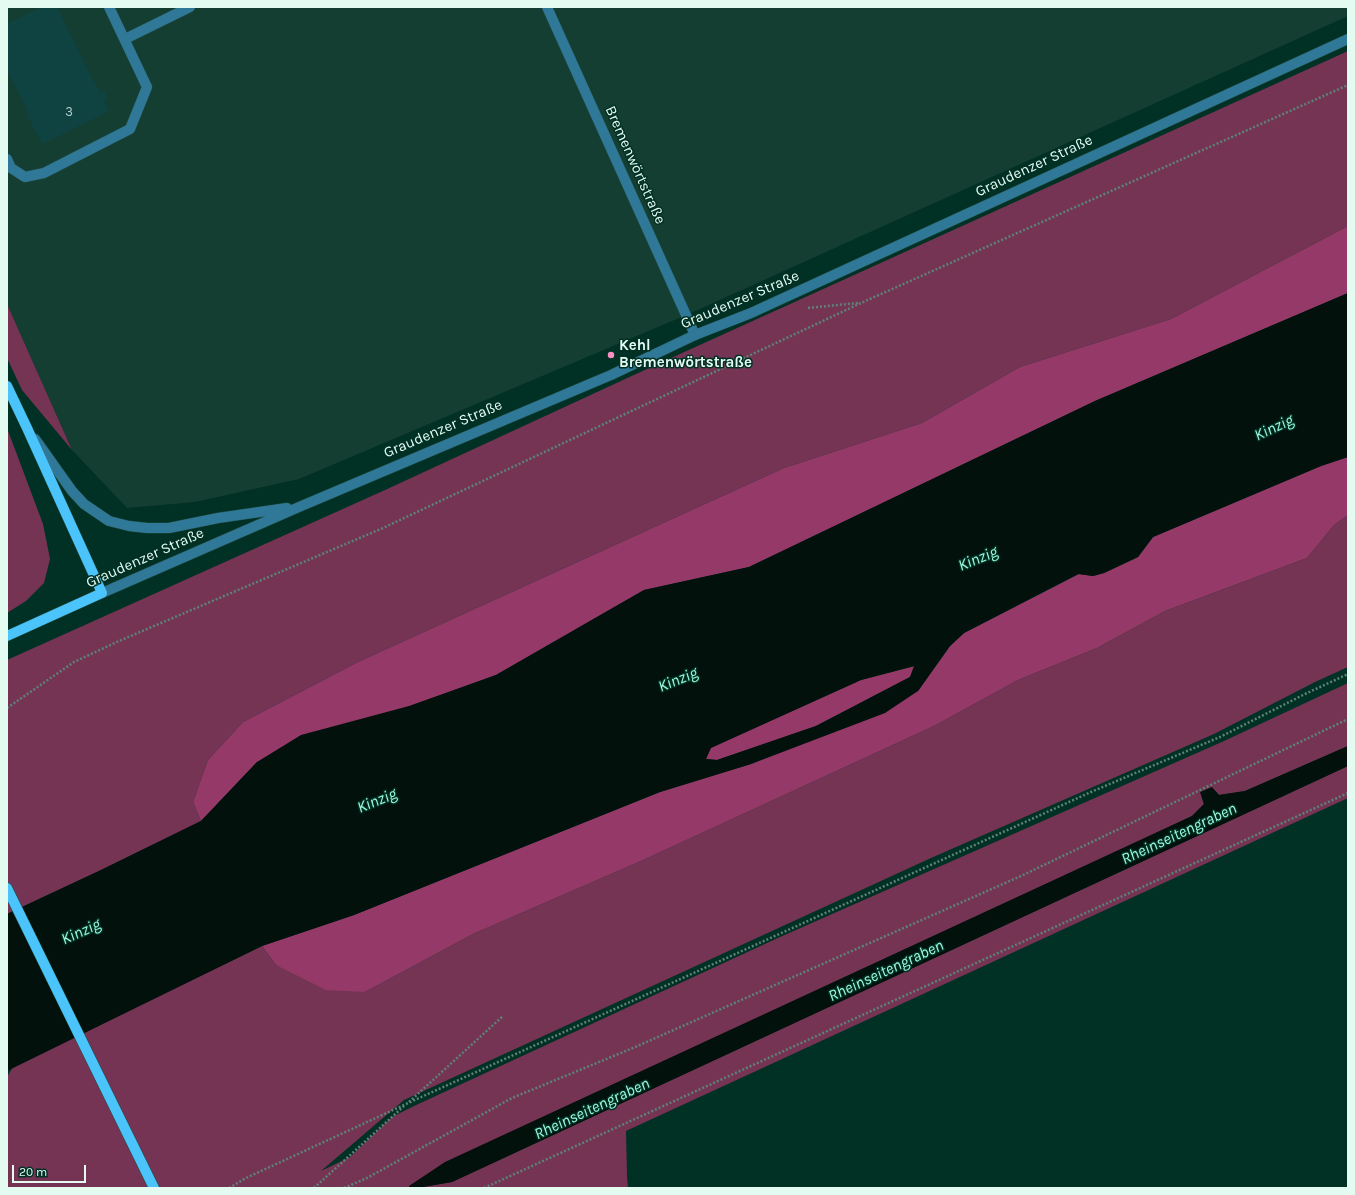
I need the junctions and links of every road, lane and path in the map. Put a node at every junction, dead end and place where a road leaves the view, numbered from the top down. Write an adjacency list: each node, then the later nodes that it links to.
1 (109, 7): 4 (street)
2 (190, 7): 4 (street)
3 (547, 7): 8 (street, Bremenwörtstraße)
4 (125, 39): 7 (street)
5 (1348, 39): 8 (street, Graudenzer Straße)
6 (1348, 85): 15 (path)
7 (7, 159)
8 (695, 335): 11 (street, Graudenzer Straße)
9 (7, 386): 10 (main road)
10 (27, 428): 11 (street); 12 (main road)
11 (298, 507): 12 (street, Graudenzer Straße)
12 (102, 593): 13 (main road, Graudenzer Straße)
13 (7, 636)
14 (1348, 674): 20 (path)
15 (7, 708)
16 (1348, 719): 24 (path)
17 (1348, 793): 25 (path)
18 (7, 888): 21 (main road)
19 (503, 1016): 20 (path)
20 (406, 1104): 22 (path); 23 (path)
21 (154, 1188)
22 (229, 1188)
23 (314, 1188)
24 (344, 1188)
25 (484, 1188)

